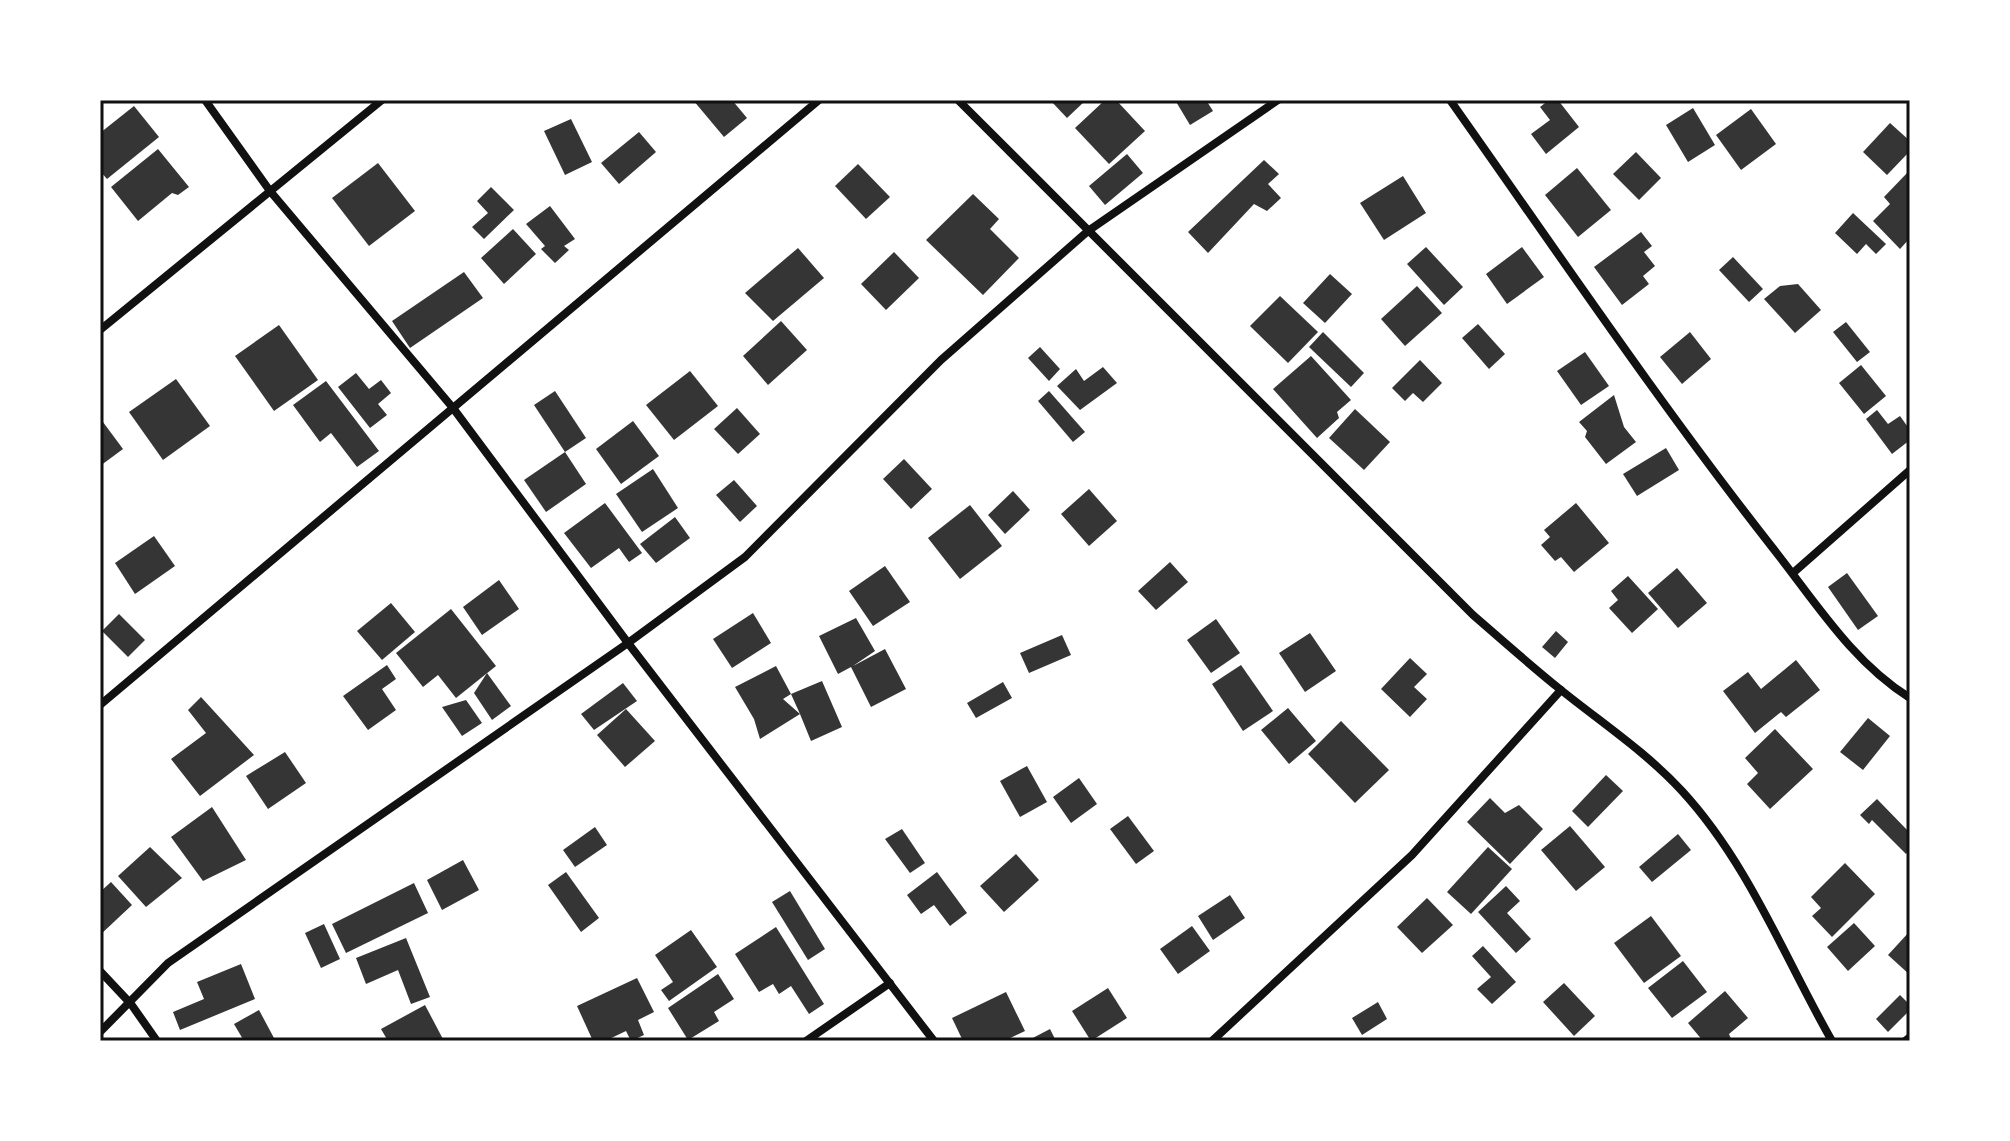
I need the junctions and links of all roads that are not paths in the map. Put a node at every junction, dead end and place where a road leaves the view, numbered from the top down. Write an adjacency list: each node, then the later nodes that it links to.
1 (205, 100): 7 (street)
2 (382, 100): 7 (street)
3 (819, 100): 10 (street)
4 (958, 100): 8 (street)
5 (1278, 100): 8 (street)
6 (1450, 100): 12 (street)
7 (270, 191): 9 (street); 10 (street)
8 (1088, 231): 13 (street); 14 (street)
9 (100, 330)
10 (453, 408): 13 (street); 16 (street)
11 (1910, 470): 12 (street)
12 (1793, 573): 15 (street)
13 (628, 643): 18 (street); 19 (street)
14 (1561, 690): 25 (street); 26 (street)
15 (1910, 698)
16 (100, 705)
17 (100, 971): 19 (street)
18 (890, 983): 23 (street); 24 (street)
19 (131, 1004): 20 (street); 22 (street)
20 (100, 1032)
21 (1910, 1037): 27 (street)
22 (157, 1041)
23 (806, 1041)
24 (934, 1041)
25 (1212, 1041)
26 (1832, 1041)
27 (1905, 1041)

